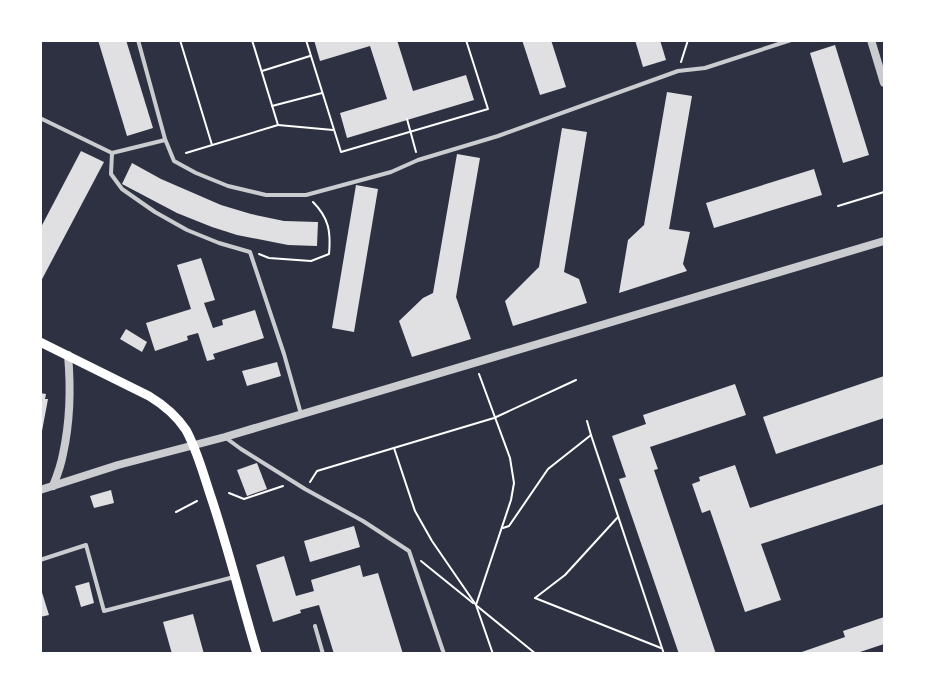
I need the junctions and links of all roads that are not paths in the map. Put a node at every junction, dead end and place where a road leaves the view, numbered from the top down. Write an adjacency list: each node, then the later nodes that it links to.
1 (138, 40): 6 (lane)
2 (791, 40): 6 (lane)
3 (871, 40): 4 (street)
4 (885, 83)
5 (40, 117): 7 (lane)
6 (165, 140): 7 (lane)
7 (112, 153): 11 (lane)
8 (885, 241): 11 (street)
9 (40, 342): 10 (main road)
10 (68, 355): 13 (main road); 14 (street)
11 (301, 415): 12 (street)
12 (225, 437): 13 (street); 21 (lane)
13 (194, 445): 14 (street); 17 (main road)
14 (53, 486): 15 (street)
15 (40, 490)
16 (40, 560): 17 (lane)
17 (234, 577): 19 (main road)
18 (315, 626): 20 (lane)
19 (257, 654)
20 (323, 654)
21 (444, 654)

